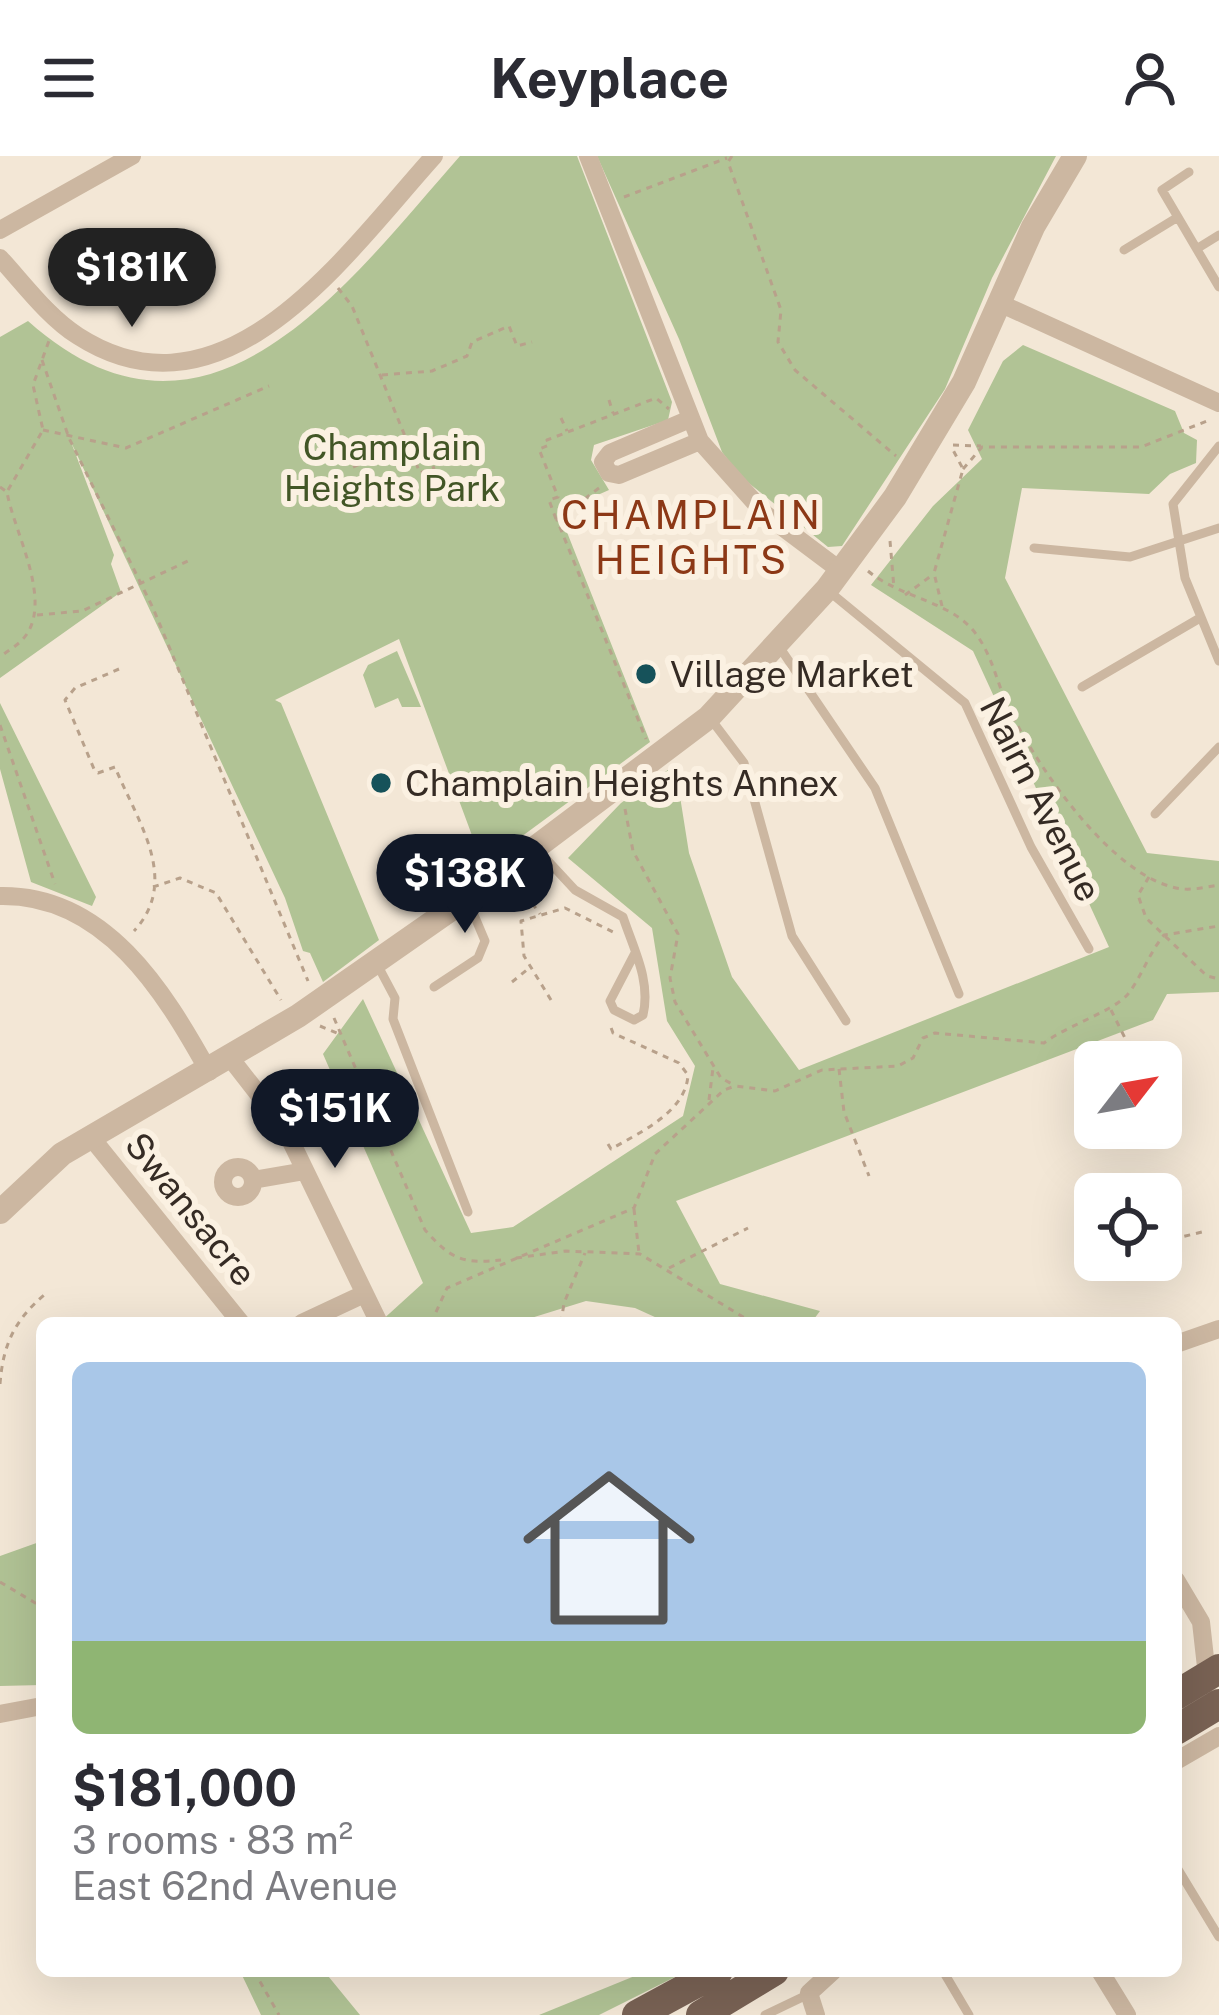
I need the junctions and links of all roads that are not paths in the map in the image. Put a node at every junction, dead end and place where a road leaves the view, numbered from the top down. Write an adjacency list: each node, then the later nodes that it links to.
1 (132, 156): 7 (street)
2 (434, 156): 11 (street)
3 (588, 156): 15 (street)
4 (1075, 156): 13 (street)
5 (1189, 172): 6 (lane)
6 (1178, 217): 9 (lane); 10 (lane)
7 (0, 230)
8 (1219, 235): 9 (lane)
9 (1198, 248): 12 (lane)
10 (1124, 250)
11 (0, 258)
12 (1219, 287)
13 (997, 302): 14 (street); 21 (street)
14 (1219, 403)
15 (682, 416): 16 (street); 16 (street)
16 (700, 441): 21 (street)
17 (1219, 446): 19 (lane)
18 (1219, 528): 19 (lane)
19 (1175, 539): 20 (lane); 22 (lane)
20 (1034, 548)
21 (834, 580): 23 (street); 32 (lane, Nairn Avenue)
22 (1200, 617): 24 (lane); 25 (lane)
23 (778, 645): 26 (street); 36 (lane)
24 (1219, 661)
25 (1082, 687)
26 (709, 717): 29 (street); 37 (lane)
27 (1219, 747): 28 (lane)
28 (1155, 814)
29 (536, 848): 31 (street); 33 (lane)
30 (0, 896): 38 (street)
31 (466, 898): 34 (street); 35 (lane)
32 (1089, 949)
33 (635, 953): 33 (lane)
34 (375, 960): 38 (street); 43 (lane)
35 (434, 987)
36 (959, 994)
37 (846, 1021)
38 (220, 1066): 39 (street); 40 (street)
39 (90, 1136): 42 (street); 45 (street, Swansacre)
40 (304, 1171): 41 (street); 44 (street)
41 (253, 1180)
42 (0, 1212)
43 (468, 1212)
44 (364, 1294): 46 (street); 47 (street)
45 (236, 1317)
46 (315, 1317)
47 (376, 1317)
48 (1219, 1329): 49 (street)
49 (1182, 1342)
50 (1182, 1590): 51 (street)
51 (1201, 1622): 52 (street); 53 (street)
52 (1219, 1634)
53 (1215, 1684): 54 (main road); 57 (main road)
54 (1182, 1693)
55 (36, 1707): 56 (street)
56 (0, 1714)
57 (1182, 1723)
58 (1219, 1736): 59 (street)
59 (1182, 1758)
60 (1182, 1876): 61 (lane)
61 (1219, 1937)
62 (707, 1977): 68 (main road)
63 (764, 1977): 69 (main road)
64 (827, 1977): 67 (street)
65 (947, 1977): 72 (lane)
66 (1104, 1977): 73 (street)
67 (809, 1994): 70 (lane); 71 (street)
68 (637, 2015)
69 (701, 2015)
70 (765, 2015)
71 (816, 2015)
72 (969, 2015)
73 (1127, 2015)

